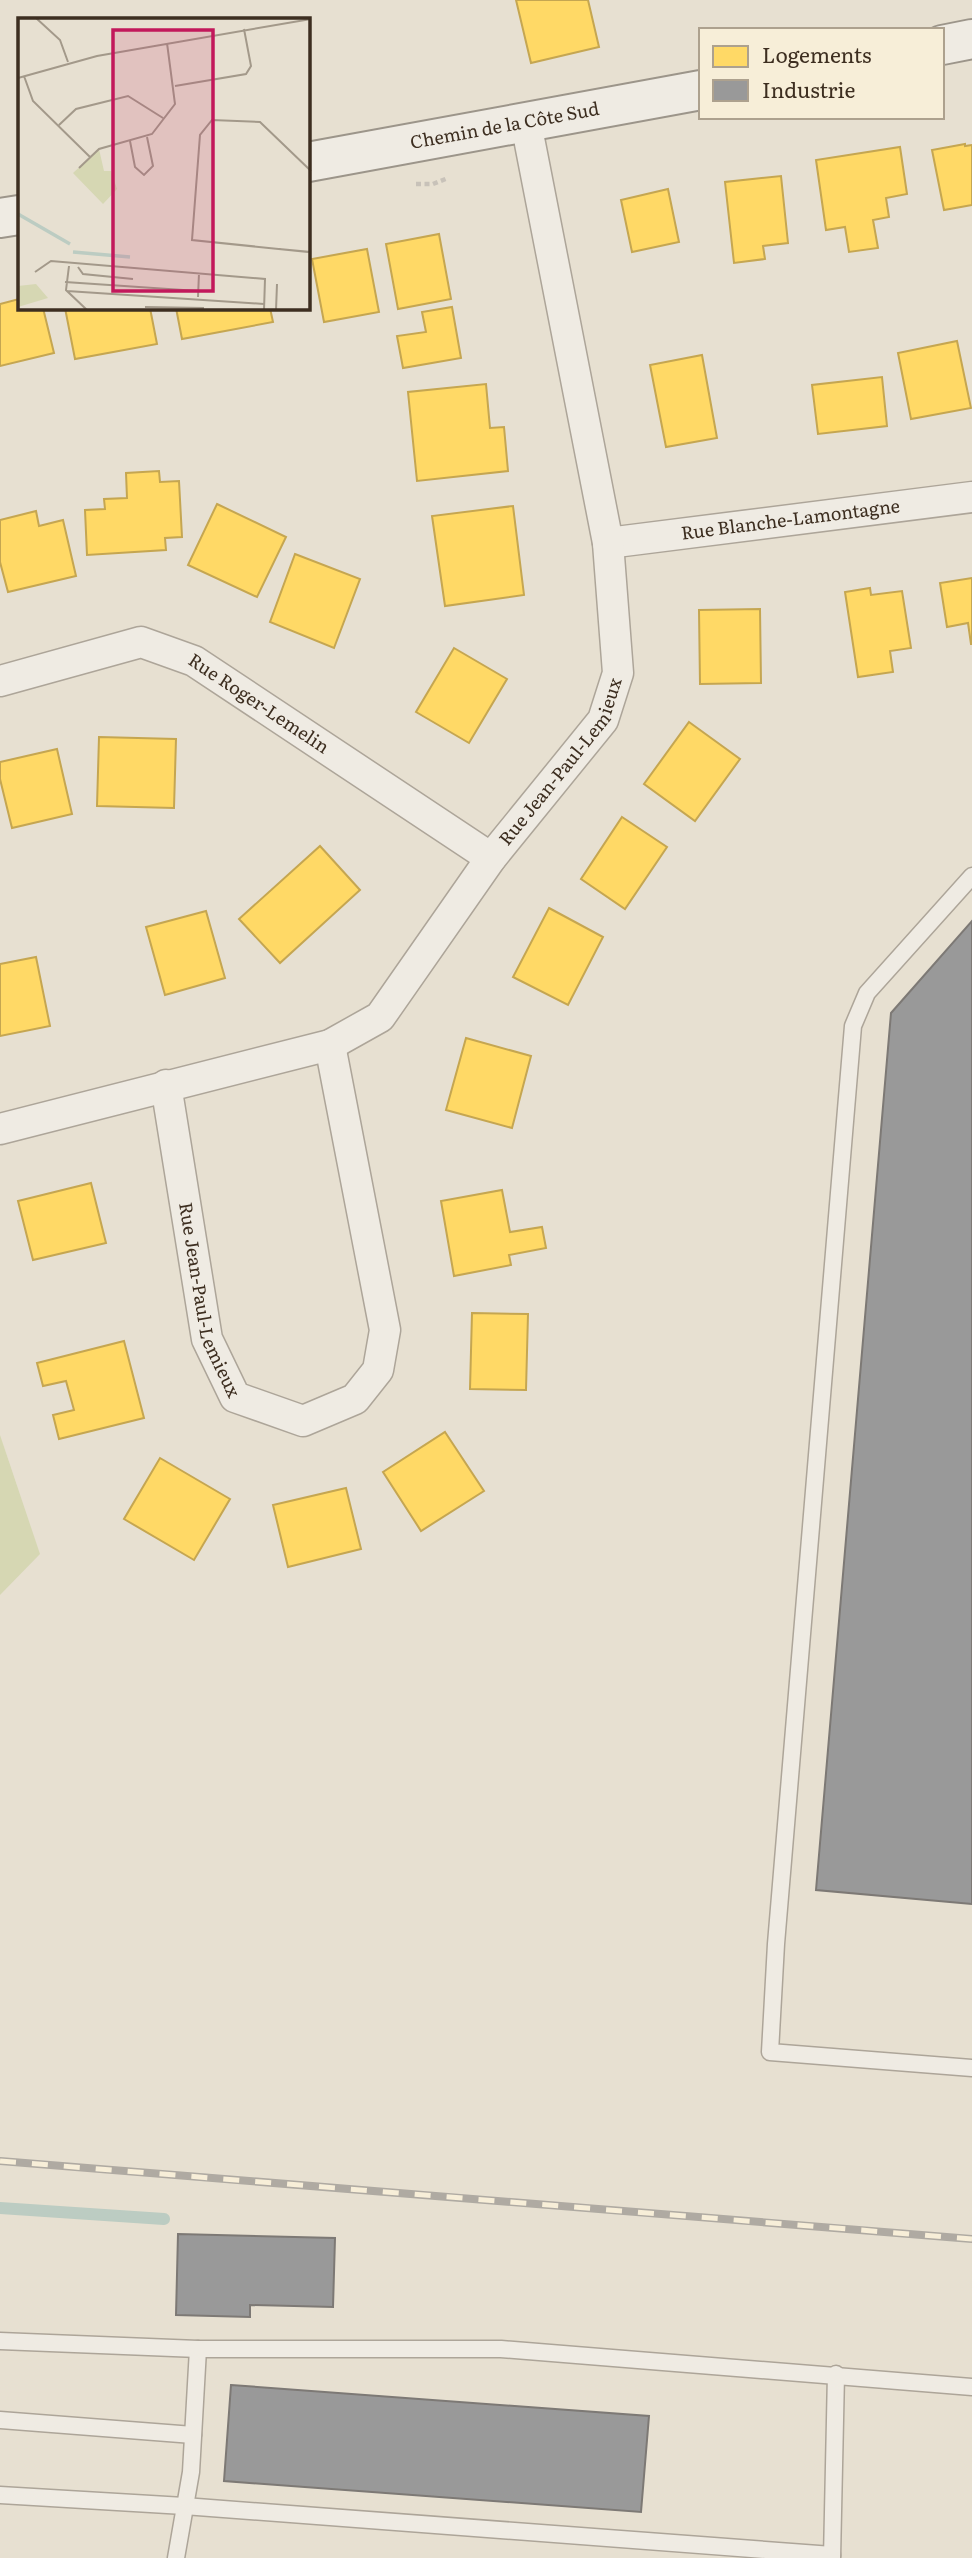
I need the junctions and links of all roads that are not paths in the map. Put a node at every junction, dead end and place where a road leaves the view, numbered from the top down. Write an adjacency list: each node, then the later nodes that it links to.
1 (972, 39): 2 (street)
2 (944, 45)
3 (699, 90): 4 (street, Chemin de la Côte Sud)
4 (526, 122): 5 (street, Chemin de la Côte Sud); 9 (street, Rue Jean-Paul-Lemieux)
5 (310, 162)
6 (18, 215): 7 (street)
7 (0, 218)
8 (972, 497): 9 (street, Rue Blanche-Lamontagne)
9 (608, 543): 11 (street, Rue Jean-Paul-Lemieux)
10 (0, 681): 11 (street, Rue Roger-Lemelin)
11 (491, 858): 13 (street, Rue Jean-Paul-Lemieux)
12 (972, 876): 16 (lane)
13 (330, 1045): 14 (street, Rue Jean-Paul-Lemieux); 14 (street, Rue Jean-Paul-Lemieux)
14 (166, 1085): 15 (street, Rue Jean-Paul-Lemieux)
15 (0, 1129)
16 (972, 2068)
17 (0, 2340): 18 (lane)
18 (198, 2349): 19 (lane); 22 (lane)
19 (836, 2374): 20 (lane); 25 (lane)
20 (972, 2387)
21 (0, 2420): 22 (lane)
22 (193, 2435): 24 (lane)
23 (0, 2495): 24 (lane)
24 (184, 2506): 25 (lane); 26 (lane)
25 (832, 2557)
26 (176, 2558)

